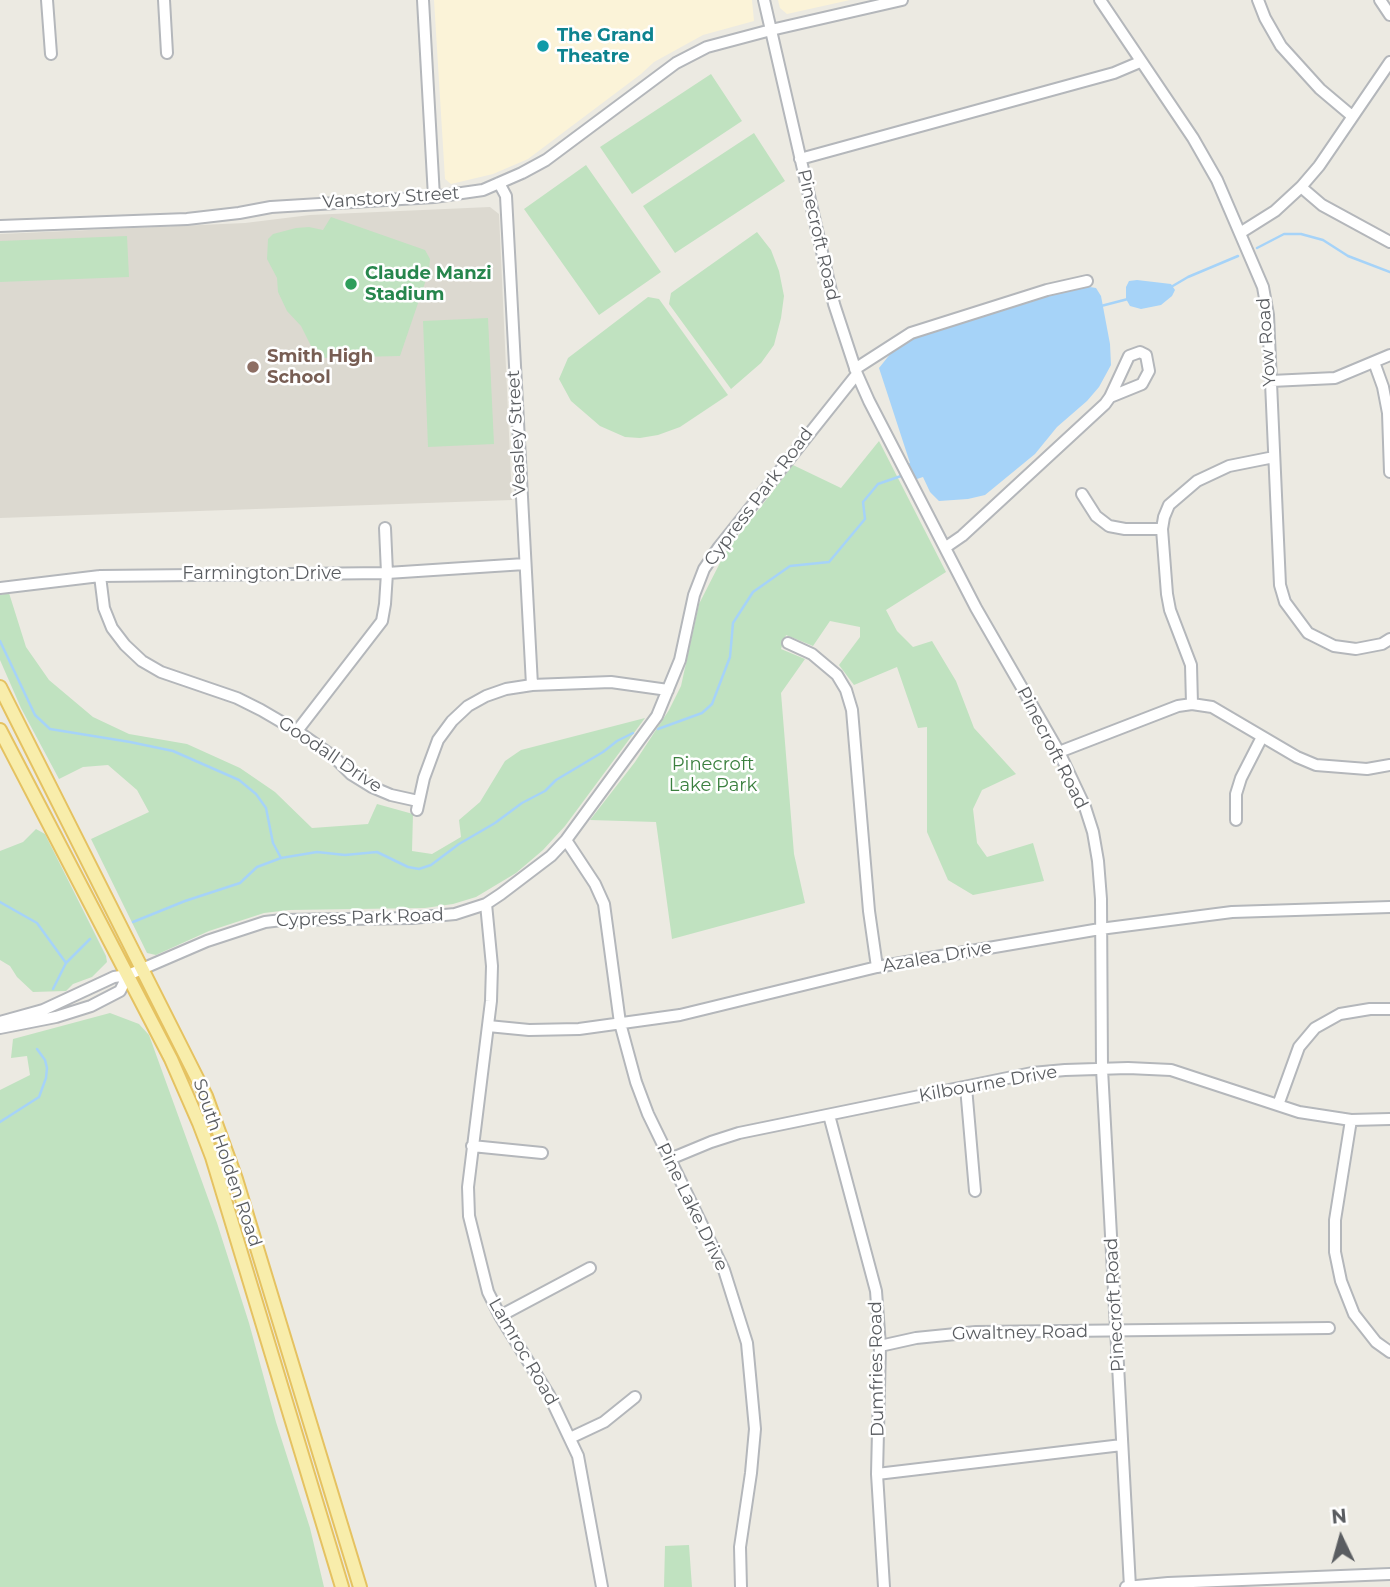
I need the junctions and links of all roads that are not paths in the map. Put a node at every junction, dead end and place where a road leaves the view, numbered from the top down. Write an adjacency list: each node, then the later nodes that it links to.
1 (47, 0): 12 (street)
2 (164, 0): 11 (street)
3 (423, 0): 19 (street)
4 (764, 0): 10 (street, Pinecroft Road)
5 (902, 0): 10 (street, Vanstory Street)
6 (1100, 0): 13 (street, Yow Road)
7 (1258, 0): 15 (street)
8 (1380, 0): 9 (street)
9 (1390, 15)
10 (771, 30): 16 (street, Pinecroft Road); 17 (street, Vanstory Street)
11 (167, 53)
12 (51, 54)
13 (1140, 62): 16 (street); 21 (street, Yow Road)
14 (1390, 62): 15 (street)
15 (1352, 116): 18 (street)
16 (800, 159): 26 (street, Pinecroft Road)
17 (499, 183): 19 (street, Vanstory Street); 35 (street, Veasley Street)
18 (1301, 187): 21 (street); 22 (street)
19 (434, 197): 20 (street, Vanstory Street)
20 (0, 226)
21 (1240, 233): 27 (street, Yow Road)
22 (1390, 242)
23 (1087, 281): 26 (street, Cypress Park Road)
24 (1390, 355): 25 (street)
25 (1374, 362): 27 (street); 30 (street)
26 (856, 371): 34 (street, Pinecroft Road); 43 (street, Cypress Park Road)
27 (1271, 382): 29 (street, Yow Road)
28 (1110, 397): 28 (street); 34 (street)
29 (1274, 457): 33 (street); 39 (street, Yow Road)
30 (1390, 472)
31 (1082, 494): 33 (street)
32 (385, 528): 36 (street)
33 (1162, 529): 44 (street)
34 (946, 547): 48 (street, Pinecroft Road)
35 (525, 564): 36 (street, Farmington Drive); 41 (street, Veasley Street)
36 (387, 573): 37 (street, Farmington Drive); 46 (street)
37 (100, 576): 38 (street, Farmington Drive); 46 (street, Goodall Drive)
38 (0, 589)
39 (1390, 639)
40 (788, 643): 55 (street)
41 (532, 685): 43 (street); 46 (street, Goodall Drive)
42 (0, 687): 56 (main road, South Holden Road)
43 (668, 690): 51 (street, Cypress Park Road)
44 (1192, 704): 47 (street); 48 (street)
45 (0, 730): 57 (main road, South Holden Road)
46 (297, 731)
47 (1262, 737): 49 (street); 50 (street)
48 (1059, 752): 54 (street, Pinecroft Road)
49 (1390, 765)
50 (1236, 820)
51 (566, 840): 52 (street, Cypress Park Road); 60 (street, Pine Lake Drive)
52 (486, 904): 56 (street, Cypress Park Road); 61 (street, Lamroc Road)
53 (1390, 907): 54 (street, Azalea Drive)
54 (1100, 929): 55 (street, Azalea Drive); 63 (street, Pinecroft Road)
55 (877, 967): 60 (street, Azalea Drive)
56 (143, 969): 57 (street, Cypress Park Road); 85 (main road, South Holden Road)
57 (128, 975): 59 (street, Cypress Park Road); 62 (street); 84 (main road, South Holden Road)
58 (1390, 1009): 65 (street)
59 (0, 1022)
60 (620, 1023): 61 (street, Azalea Drive); 71 (street, Pine Lake Drive)
61 (488, 1026): 69 (street, Lamroc Road)
62 (0, 1028)
63 (1102, 1069): 64 (street, Kilbourne Drive); 65 (street, Kilbourne Drive); 76 (street, Pinecroft Road)
64 (966, 1087): 66 (street, Kilbourne Drive); 72 (street)
65 (1278, 1105): 68 (street, Kilbourne Drive)
66 (830, 1115): 71 (street, Kilbourne Drive); 77 (street, Dumfries Road)
67 (1390, 1119): 68 (street, Kilbourne Drive)
68 (1351, 1120): 78 (street)
69 (472, 1146): 70 (street); 74 (street, Lamroc Road)
70 (542, 1153)
71 (670, 1159): 87 (street, Pine Lake Drive)
72 (975, 1191)
73 (590, 1268): 74 (street)
74 (500, 1316): 80 (street, Lamroc Road)
75 (1329, 1328): 76 (street, Gwaltney Road)
76 (1116, 1332): 77 (street, Gwaltney Road); 81 (street, Pinecroft Road)
77 (880, 1346): 82 (street, Dumfries Road)
78 (1390, 1352)
79 (635, 1397): 80 (street)
80 (570, 1438): 86 (street, Lamroc Road)
81 (1122, 1445): 82 (street); 89 (street, Pinecroft Road)
82 (877, 1474): 88 (street, Dumfries Road)
83 (1390, 1574): 89 (street)
84 (342, 1587)
85 (360, 1587)
86 (602, 1587)
87 (741, 1587)
88 (884, 1587)
89 (1129, 1587)

